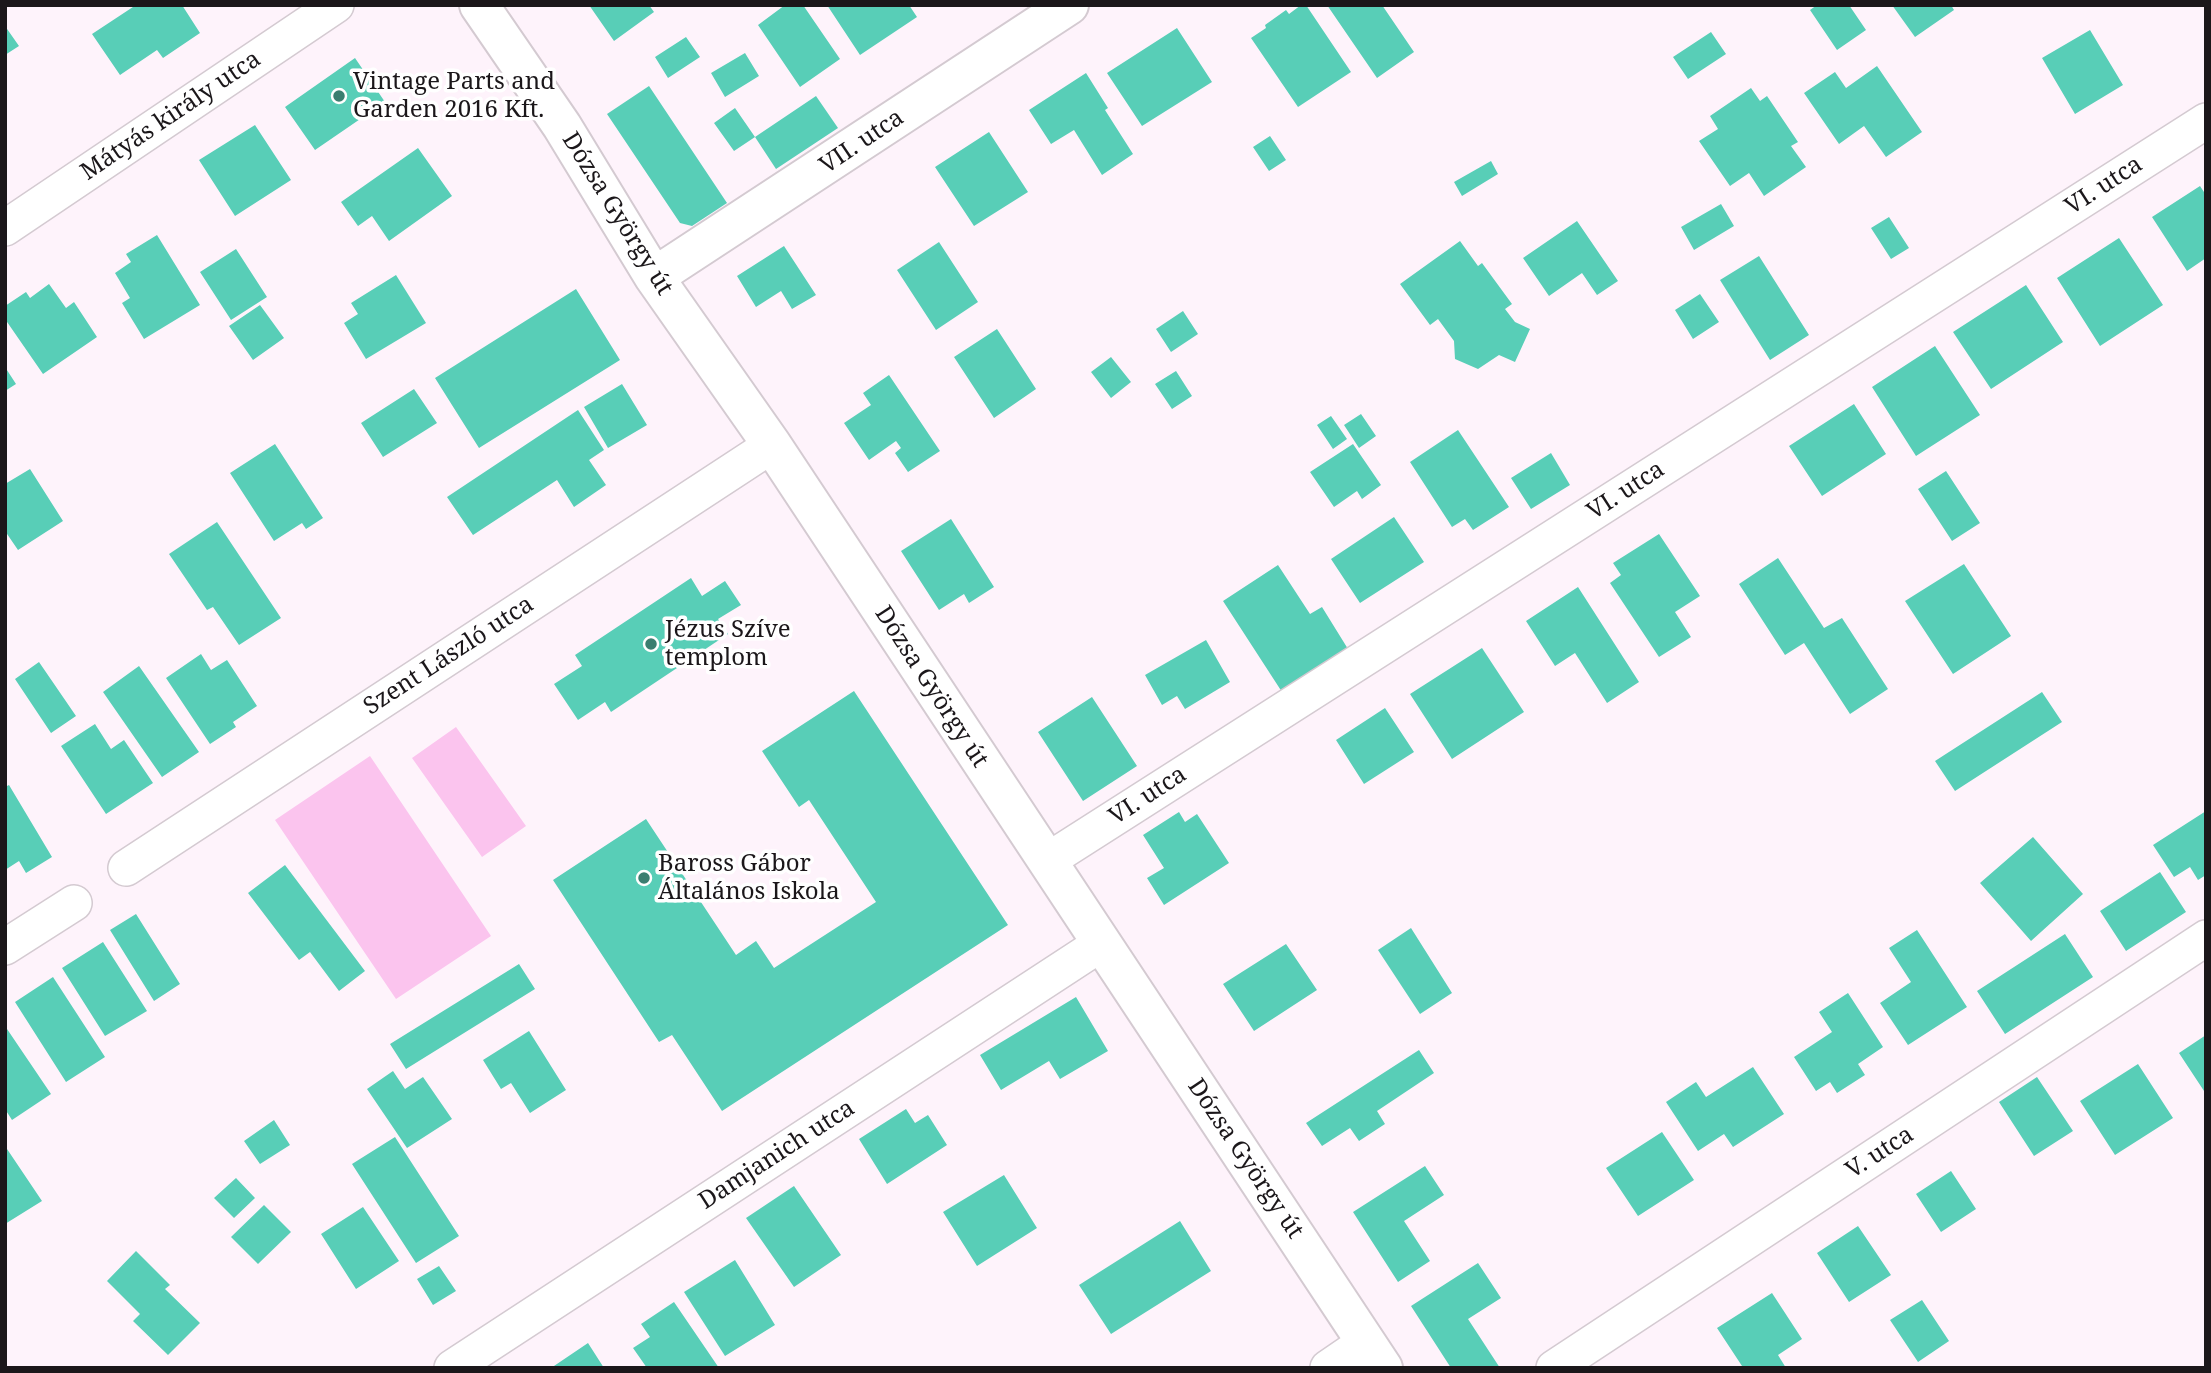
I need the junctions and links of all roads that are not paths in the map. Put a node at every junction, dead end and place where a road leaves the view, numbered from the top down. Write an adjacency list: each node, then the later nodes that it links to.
1 (336, 5): 5 (street, Mátyás király utca)
2 (479, 5): 6 (street, Dózsa György út)
3 (1069, 5): 6 (street, VII. utca)
4 (2206, 121): 8 (street, VI. utca)
5 (5, 228)
6 (654, 277): 7 (street, Dózsa György út)
7 (772, 445): 8 (street, Dózsa György út); 9 (street, Szent László utca)
8 (1047, 861): 12 (street, Dózsa György út)
9 (126, 868)
10 (74, 903): 13 (street)
11 (2206, 938): 17 (street, V. utca)
12 (1102, 943): 14 (street, Dózsa György út); 15 (street, Damjanich utca)
13 (5, 947)
14 (1374, 1355): 16 (street)
15 (452, 1368)
16 (1328, 1368)
17 (1554, 1368)

